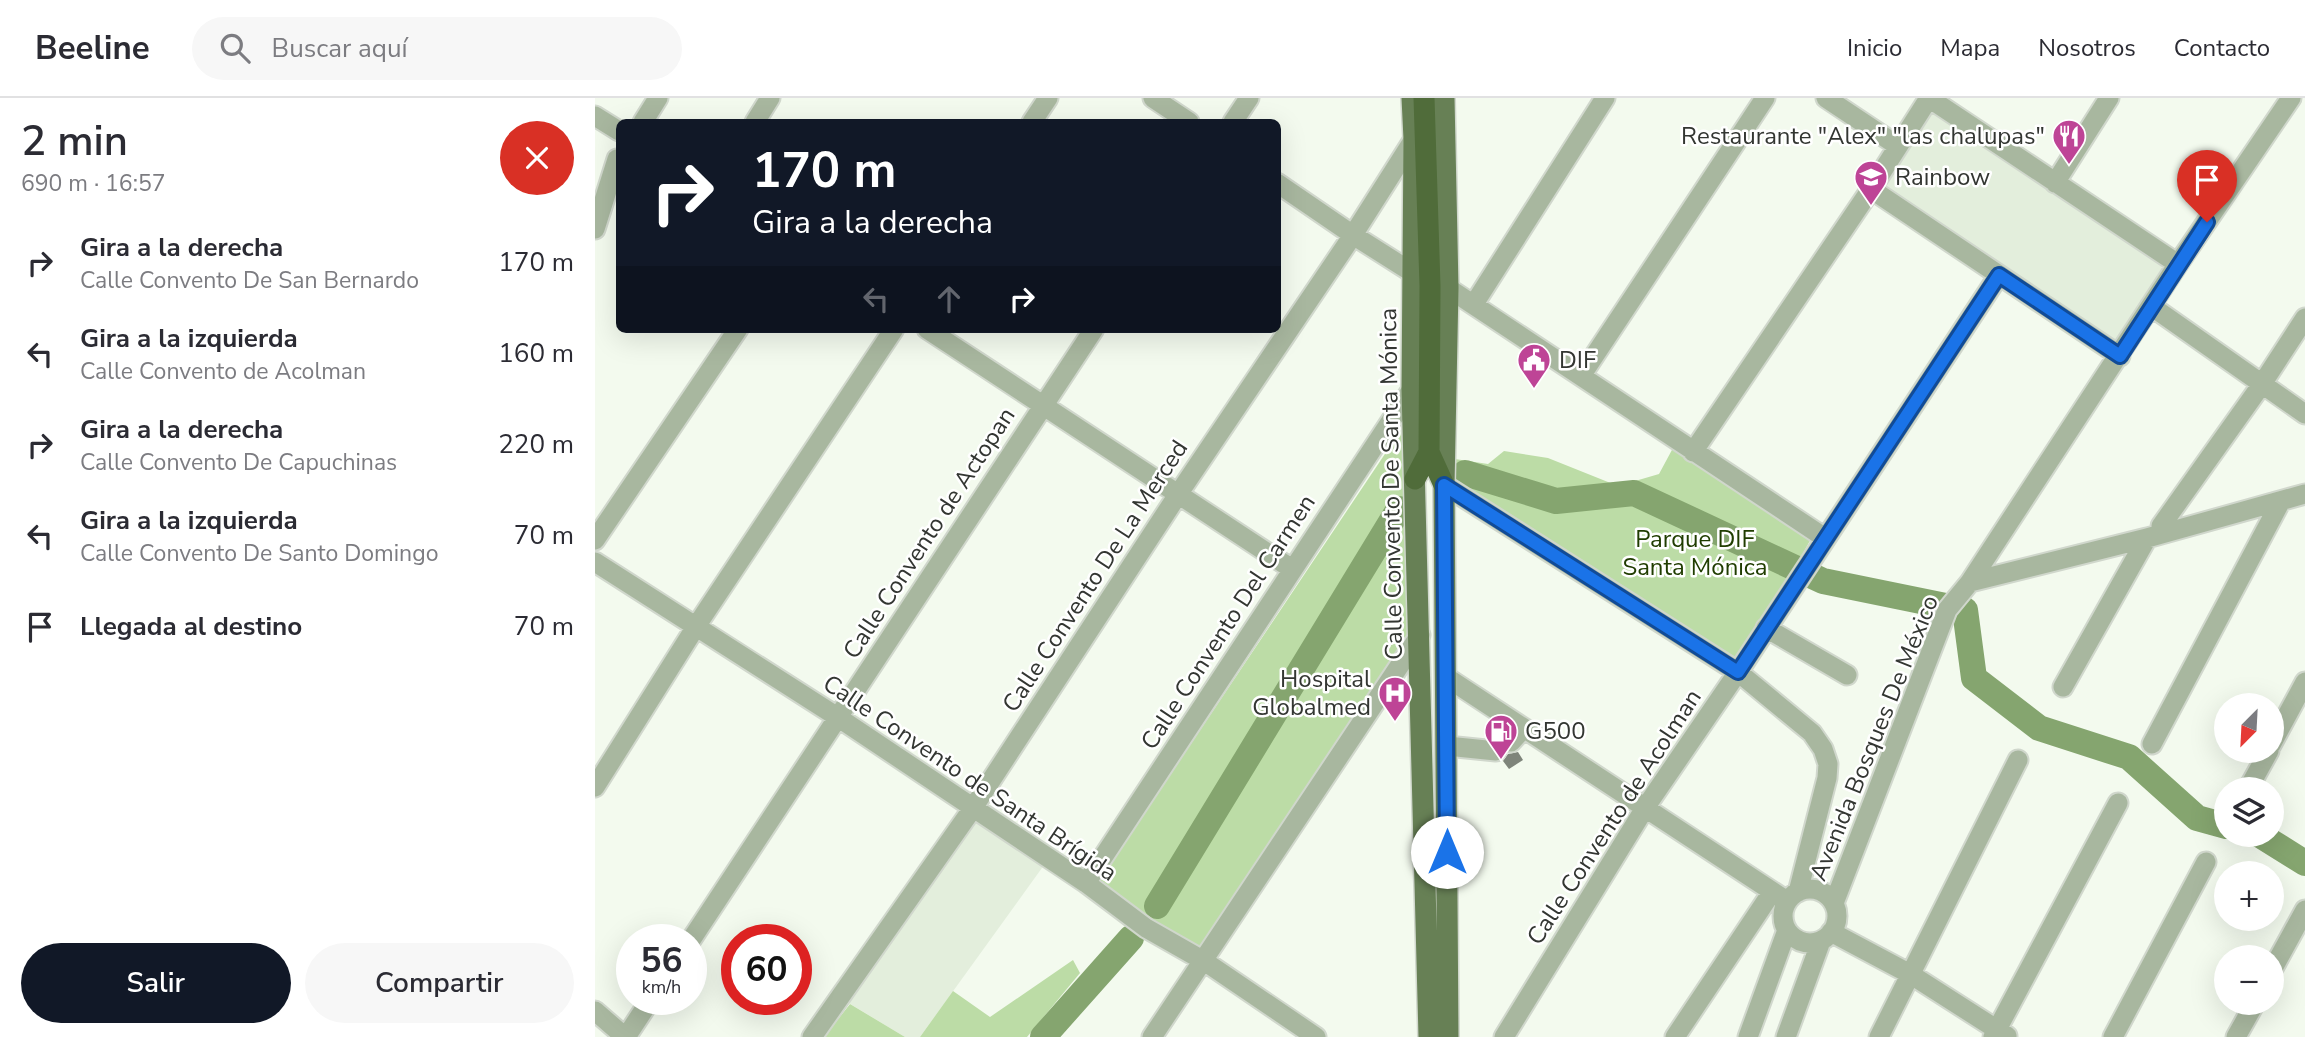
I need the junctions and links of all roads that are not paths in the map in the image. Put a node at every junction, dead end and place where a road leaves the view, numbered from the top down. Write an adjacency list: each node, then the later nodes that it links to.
1 (659, 98): 16 (street)
2 (770, 98): 17 (street)
3 (1048, 98): 18 (street)
4 (1153, 98): 19 (street)
5 (1249, 98): 20 (street)
6 (1412, 98): 22 (main road, Calle Convento De Santa Mónica)
7 (1424, 98): 32 (highway)
8 (1444, 98): 32 (main road, Calle Convento De Santa Mónica)
9 (1605, 98): 33 (street)
10 (1765, 98): 41 (street)
11 (1826, 98): 23 (street)
12 (1929, 98): 23 (street); 25 (street)
13 (2109, 98): 25 (street)
14 (2291, 98): 30 (street, Avenida Bosques De México)
15 (595, 116): 21 (street)
16 (645, 119)
17 (757, 119)
18 (1034, 119)
19 (1184, 119)
20 (1235, 119)
21 (616, 129)
22 (1415, 139): 29 (street, Calle Convento De La Merced); 32 (main road, Calle Convento De Santa Mónica)
23 (1898, 146): 27 (street)
24 (616, 162): 28 (street)
25 (2055, 183): 30 (street)
26 (1281, 186): 29 (street)
27 (1871, 189): 31 (street); 47 (street)
28 (595, 229)
29 (1353, 235): 32 (street); 50 (street, Calle Convento De La Merced)
30 (2178, 264): 34 (street, Avenida Bosques De México)
31 (1999, 275): 40 (street); 54 (street, Calle Convento de Acolman)
32 (1431, 282): 33 (street); 43 (main road, Calle Convento De Santa Mónica); 46 (highway); 49 (main road, Calle Convento De Santa Mónica)
33 (1474, 304): 41 (street)
34 (2151, 306): 40 (street, Avenida Bosques De México); 42 (street)
35 (2305, 318): 42 (street)
36 (734, 333): 55 (street)
37 (891, 333): 59 (street)
38 (933, 333): 44 (street)
39 (1091, 333): 44 (street, Calle Convento de Actopan)
40 (2120, 356): 58 (street, Avenida Bosques De México)
41 (1581, 376): 47 (street)
42 (2262, 384): 45 (street); 53 (street)
43 (1412, 388): 48 (main road, Calle Convento De Santa Mónica); 57 (street, Calle Convento Del Carmen)
44 (1042, 404): 50 (street); 67 (street, Calle Convento de Actopan)
45 (2305, 414)
46 (1429, 452): 48 (highway); 49 (highway)
47 (1693, 452): 54 (street)
48 (1415, 479): 61 (main road, Calle Convento De Santa Mónica)
49 (1444, 485): 62 (street); 64 (main road, Calle Convento De Santa Mónica)
50 (1179, 493): 57 (street); 75 (street, Calle Convento De La Merced)
51 (2305, 494): 52 (street)
52 (2281, 501): 53 (street); 70 (street)
53 (2154, 532): 58 (street); 66 (street)
54 (1825, 538): 60 (street, Calle Convento de Acolman)
55 (595, 540)
56 (595, 562): 59 (street, Calle Convento de Santa Brígida)
57 (1292, 569): 78 (street, Calle Convento Del Carmen)
58 (1965, 587): 80 (street, Avenida Bosques De México)
59 (695, 628): 67 (street, Calle Convento de Santa Brígida); 73 (street)
60 (1766, 628): 62 (street, Calle Convento de Acolman); 63 (street)
61 (1420, 635): 86 (street); 96 (main road, Calle Convento De Santa Mónica)
62 (1738, 672): 76 (street, Calle Convento de Acolman); 79 (street)
63 (1847, 675)
64 (1446, 677): 69 (street); 71 (main road, Calle Convento De Santa Mónica)
65 (2305, 682): 68 (street)
66 (2063, 687)
67 (839, 718): 75 (street, Calle Convento de Santa Brígida); 82 (street, Calle Convento de Actopan)
68 (2284, 721)
69 (1510, 740): 71 (street); 76 (street)
70 (2152, 744)
71 (1447, 746): 97 (main road, Calle Convento De Santa Mónica)
72 (2018, 760): 87 (street)
73 (595, 787)
74 (2118, 803): 92 (street)
75 (973, 808): 78 (street, Calle Convento de Santa Brígida); 94 (street, Calle Convento De La Merced)
76 (1645, 808): 79 (street); 98 (street, Calle Convento de Acolman)
77 (2206, 862): 103 (street)
78 (1086, 883): 86 (street, Calle Convento de Santa Brígida)
79 (1786, 895): 80 (street); 83 (street); 99 (street)
80 (1834, 903): 84 (street)
81 (2305, 910): 85 (street)
82 (702, 924)
83 (1787, 930): 84 (street); 100 (street)
84 (1826, 936): 87 (street); 101 (street)
85 (2284, 948)
86 (1204, 961): 91 (street, Calle Convento de Santa Brígida); 95 (street)
87 (1910, 974): 92 (street); 102 (street)
88 (595, 1011): 93 (street)
89 (640, 1015): 93 (street)
90 (2248, 1015): 104 (street)
91 (1310, 1035)
92 (1999, 1035)
93 (626, 1037)
94 (811, 1037)
95 (1152, 1037)
96 (1429, 1037)
97 (1447, 1037)
98 (1504, 1037)
99 (1675, 1037)
100 (1748, 1037)
101 (1786, 1037)
102 (1879, 1037)
103 (2113, 1037)
104 (2236, 1037)

